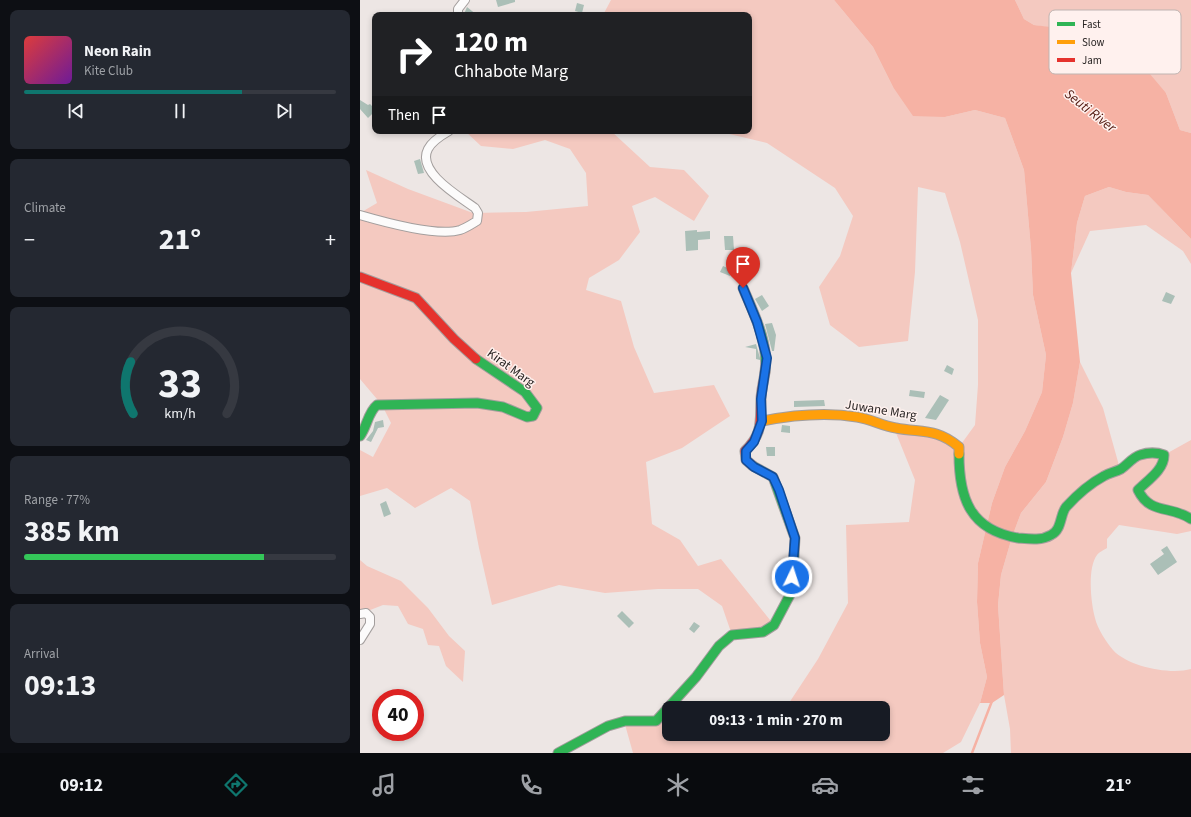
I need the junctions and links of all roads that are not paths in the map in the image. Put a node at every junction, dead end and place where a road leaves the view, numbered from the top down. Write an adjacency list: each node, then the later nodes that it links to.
1 (465, 0): 2 (street)
2 (458, 12)
3 (446, 134): 4 (street)
4 (360, 215)
5 (360, 277): 8 (street, Kirat Marg)
6 (743, 288): 7 (street)
7 (762, 421): 9 (street, Juwane Marg); 12 (street)
8 (360, 436)
9 (1191, 519)
10 (360, 614): 11 (street)
11 (360, 640)
12 (558, 753)

